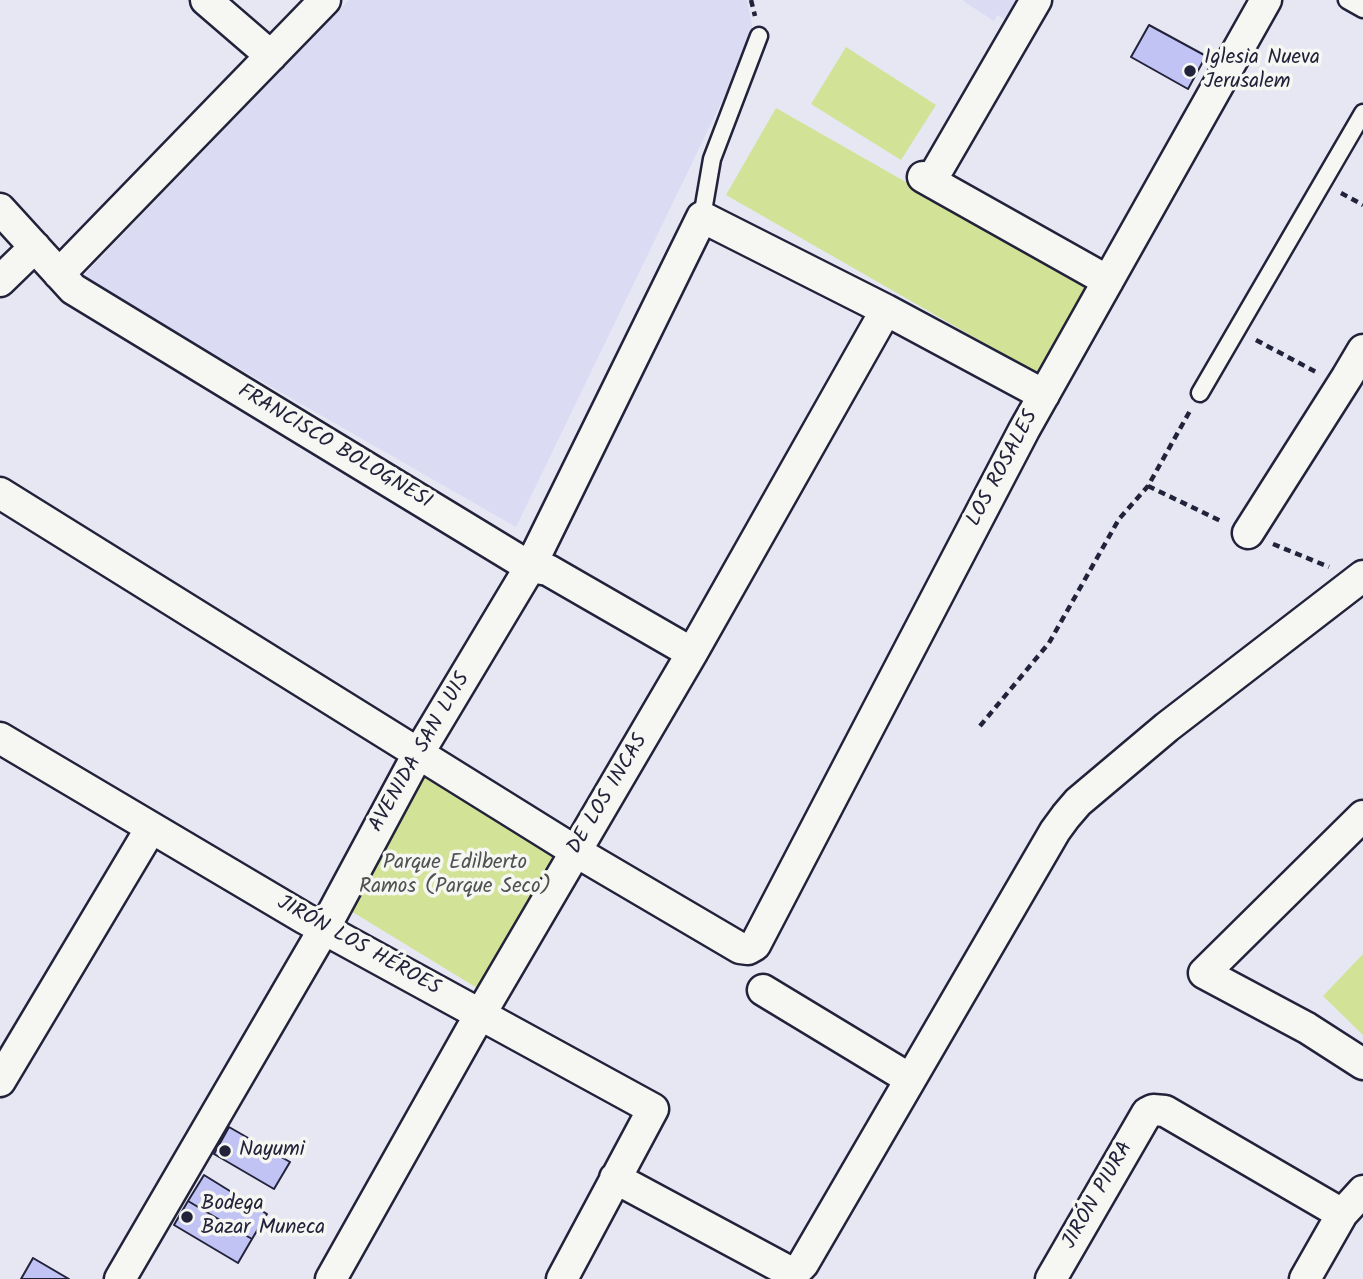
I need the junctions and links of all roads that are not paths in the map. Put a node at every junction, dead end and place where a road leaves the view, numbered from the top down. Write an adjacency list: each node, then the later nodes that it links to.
1 (206, 0): 8 (street)
2 (325, 0): 8 (street)
3 (1036, 0): 15 (street)
4 (1266, 0): 15 (street, LOS ROSALES)
5 (1346, 0): 6 (lane)
6 (1363, 9)
7 (759, 36): 11 (lane)
8 (271, 56): 13 (street)
9 (1363, 113): 18 (lane)
10 (0, 209): 12 (street, FRANCISCO BOLOGNESI)
11 (702, 216): 16 (street); 22 (street, AVENIDA SAN LUIS)
12 (35, 247): 13 (street, FRANCISCO BOLOGNESI); 14 (street)
13 (59, 274): 22 (street, FRANCISCO BOLOGNESI)
14 (0, 281)
15 (1108, 281): 19 (street, LOS ROSALES)
16 (886, 310): 19 (street); 24 (street, DE LOS INCAS)
17 (1363, 349): 21 (street)
18 (1200, 393)
19 (1044, 395): 29 (street, LOS ROSALES)
20 (0, 493): 26 (street)
21 (1248, 533)
22 (530, 567): 24 (street, FRANCISCO BOLOGNESI); 26 (street, AVENIDA SAN LUIS)
23 (1363, 576): 34 (street)
24 (692, 653): 29 (street, DE LOS INCAS)
25 (0, 738): 28 (street, JIRÓN LOS HÉROES)
26 (418, 754): 29 (street); 30 (street, AVENIDA SAN LUIS)
27 (1363, 816): 33 (street)
28 (151, 828): 30 (street, JIRÓN LOS HÉROES); 35 (street)
29 (575, 851): 32 (street, DE LOS INCAS)
30 (324, 929): 32 (street, JIRÓN LOS HÉROES); 39 (street, AVENIDA SAN LUIS)
31 (763, 990): 34 (street)
32 (481, 1014): 36 (street, JIRÓN LOS HÉROES); 40 (street, DE LOS INCAS)
33 (1363, 1064)
34 (910, 1079): 36 (street)
35 (0, 1081)
36 (615, 1178): 41 (street)
37 (1363, 1191): 38 (street)
38 (1342, 1214): 42 (street, JIRÓN PIURA); 43 (street)
39 (120, 1279)
40 (331, 1279)
41 (562, 1279)
42 (1051, 1279)
43 (1305, 1279)

